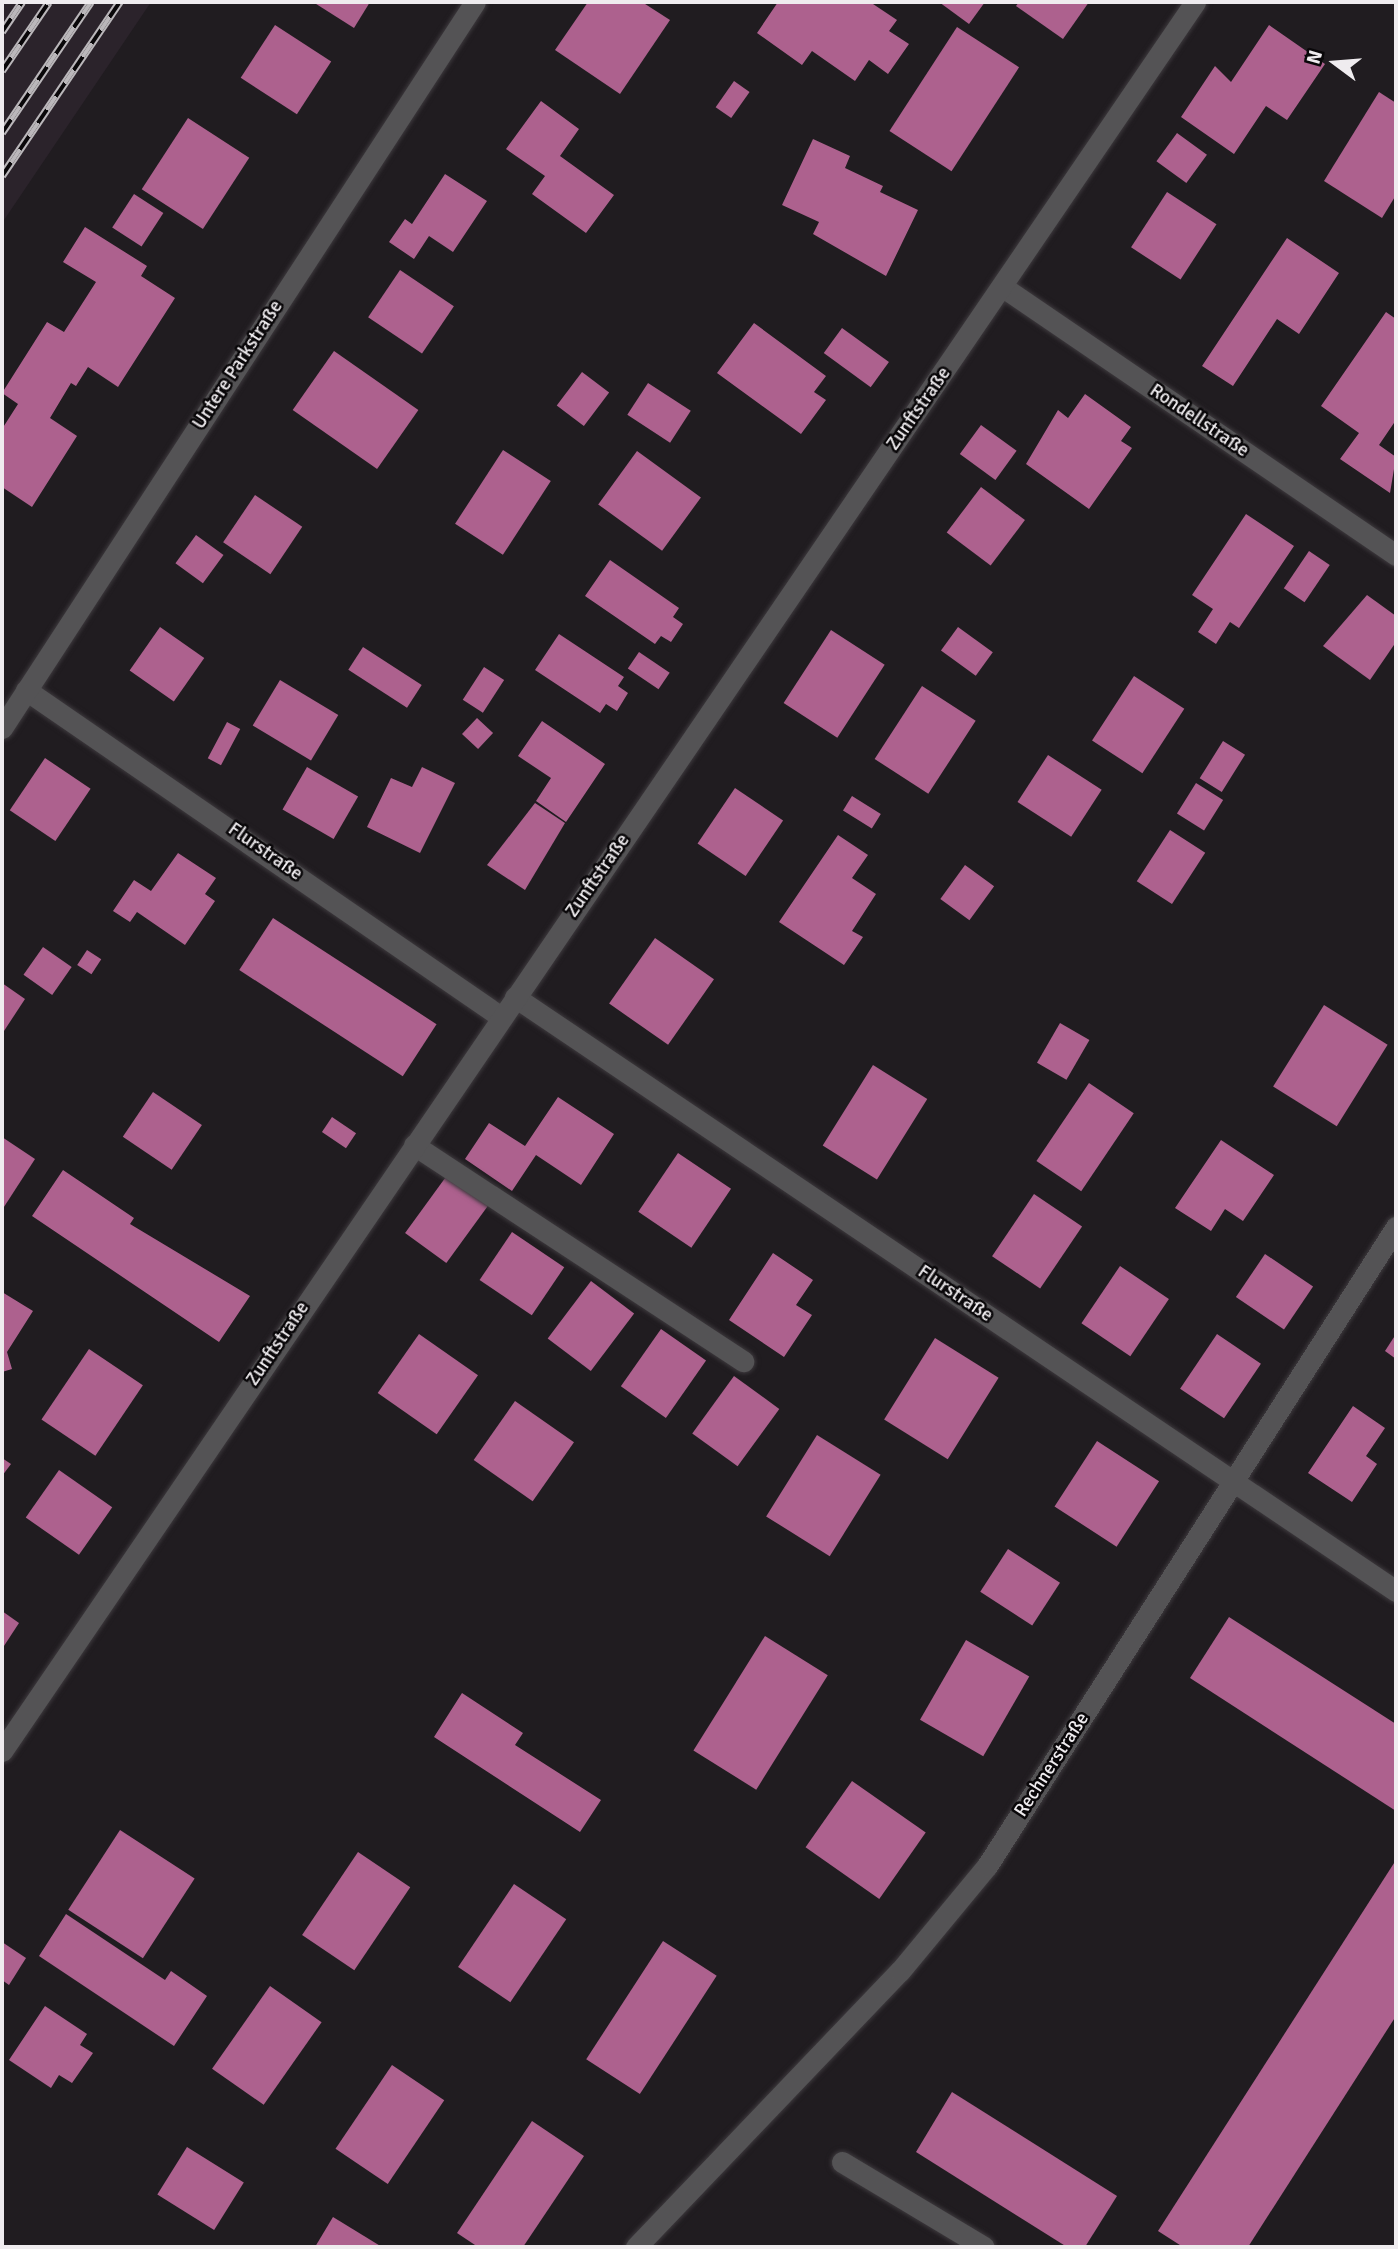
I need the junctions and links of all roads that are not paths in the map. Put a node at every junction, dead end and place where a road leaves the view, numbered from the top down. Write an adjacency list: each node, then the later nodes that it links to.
1 (475, 2): 5 (street, Untere Parkstraße)
2 (1195, 2): 3 (street, Zunftstraße)
3 (1003, 287): 4 (street, Rondellstraße); 7 (street, Zunftstraße)
4 (1396, 555)
5 (26, 690): 6 (street, Untere Parkstraße); 8 (street, Flurstraße)
6 (2, 727)
7 (515, 997): 8 (street, Zunftstraße); 12 (street, Flurstraße)
8 (501, 1017): 9 (street, Zunftstraße)
9 (414, 1145): 11 (street); 14 (street, Zunftstraße)
10 (1396, 1227): 12 (street, Rechnerstraße)
11 (743, 1361)
12 (1231, 1478): 13 (street, Flurstraße); 16 (street, Rechnerstraße)
13 (1396, 1591)
14 (2, 1751)
15 (842, 2162): 17 (street)
16 (636, 2247)
17 (984, 2247)

